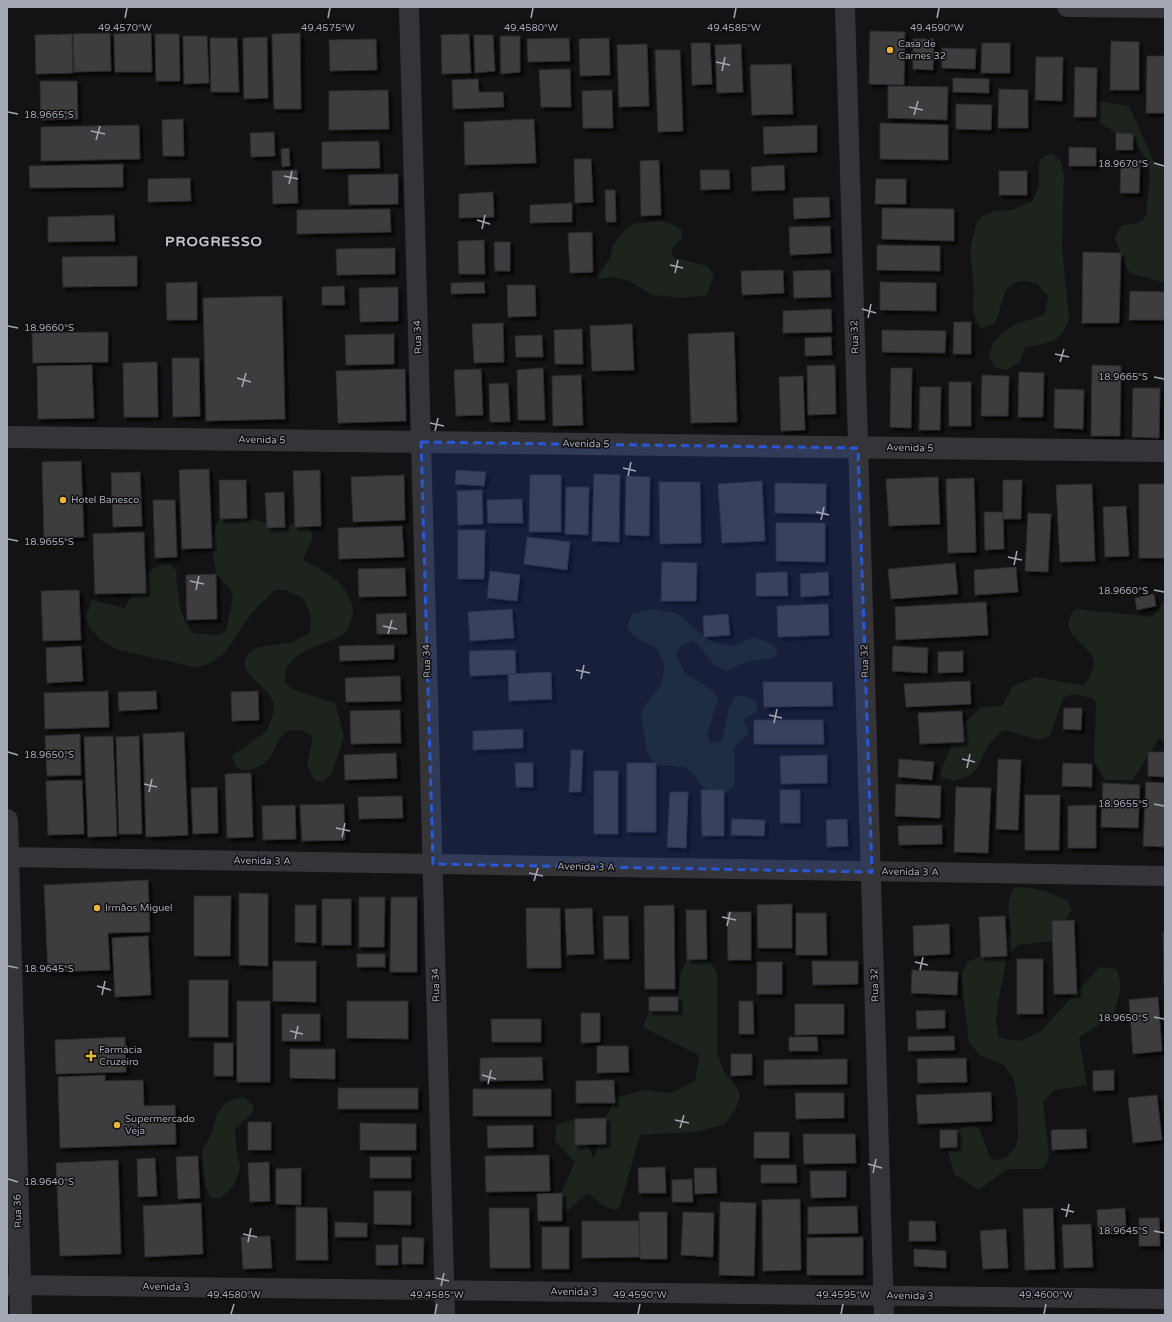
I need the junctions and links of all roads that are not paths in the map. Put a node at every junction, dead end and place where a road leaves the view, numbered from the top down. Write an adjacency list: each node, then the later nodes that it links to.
1 (409, 7): 6 (street, Rua 34)
2 (845, 7): 7 (street, Rua 32)
3 (1067, 7): 4 (street)
4 (1165, 8)
5 (7, 437): 6 (street, Avenida 5)
6 (421, 442): 7 (street, Avenida 5); 11 (street, Rua 34)
7 (858, 448): 8 (street, Avenida 5); 12 (street, Rua 32)
8 (1165, 451)
9 (7, 820): 10 (street, Rua 36)
10 (8, 857): 11 (street, Avenida 3 A); 14 (street, Rua 36)
11 (433, 864): 12 (street, Avenida 3 A); 15 (street, Rua 34)
12 (872, 872): 13 (street, Avenida 3 A); 17 (street, Rua 32)
13 (1165, 876)
14 (14, 1285): 15 (street, Avenida 3); 18 (street, Rua 36)
15 (444, 1290): 17 (street, Avenida 3); 19 (street, Rua 34)
16 (1165, 1299): 17 (street, Avenida 3)
17 (884, 1305)
18 (21, 1315)
19 (445, 1315)

